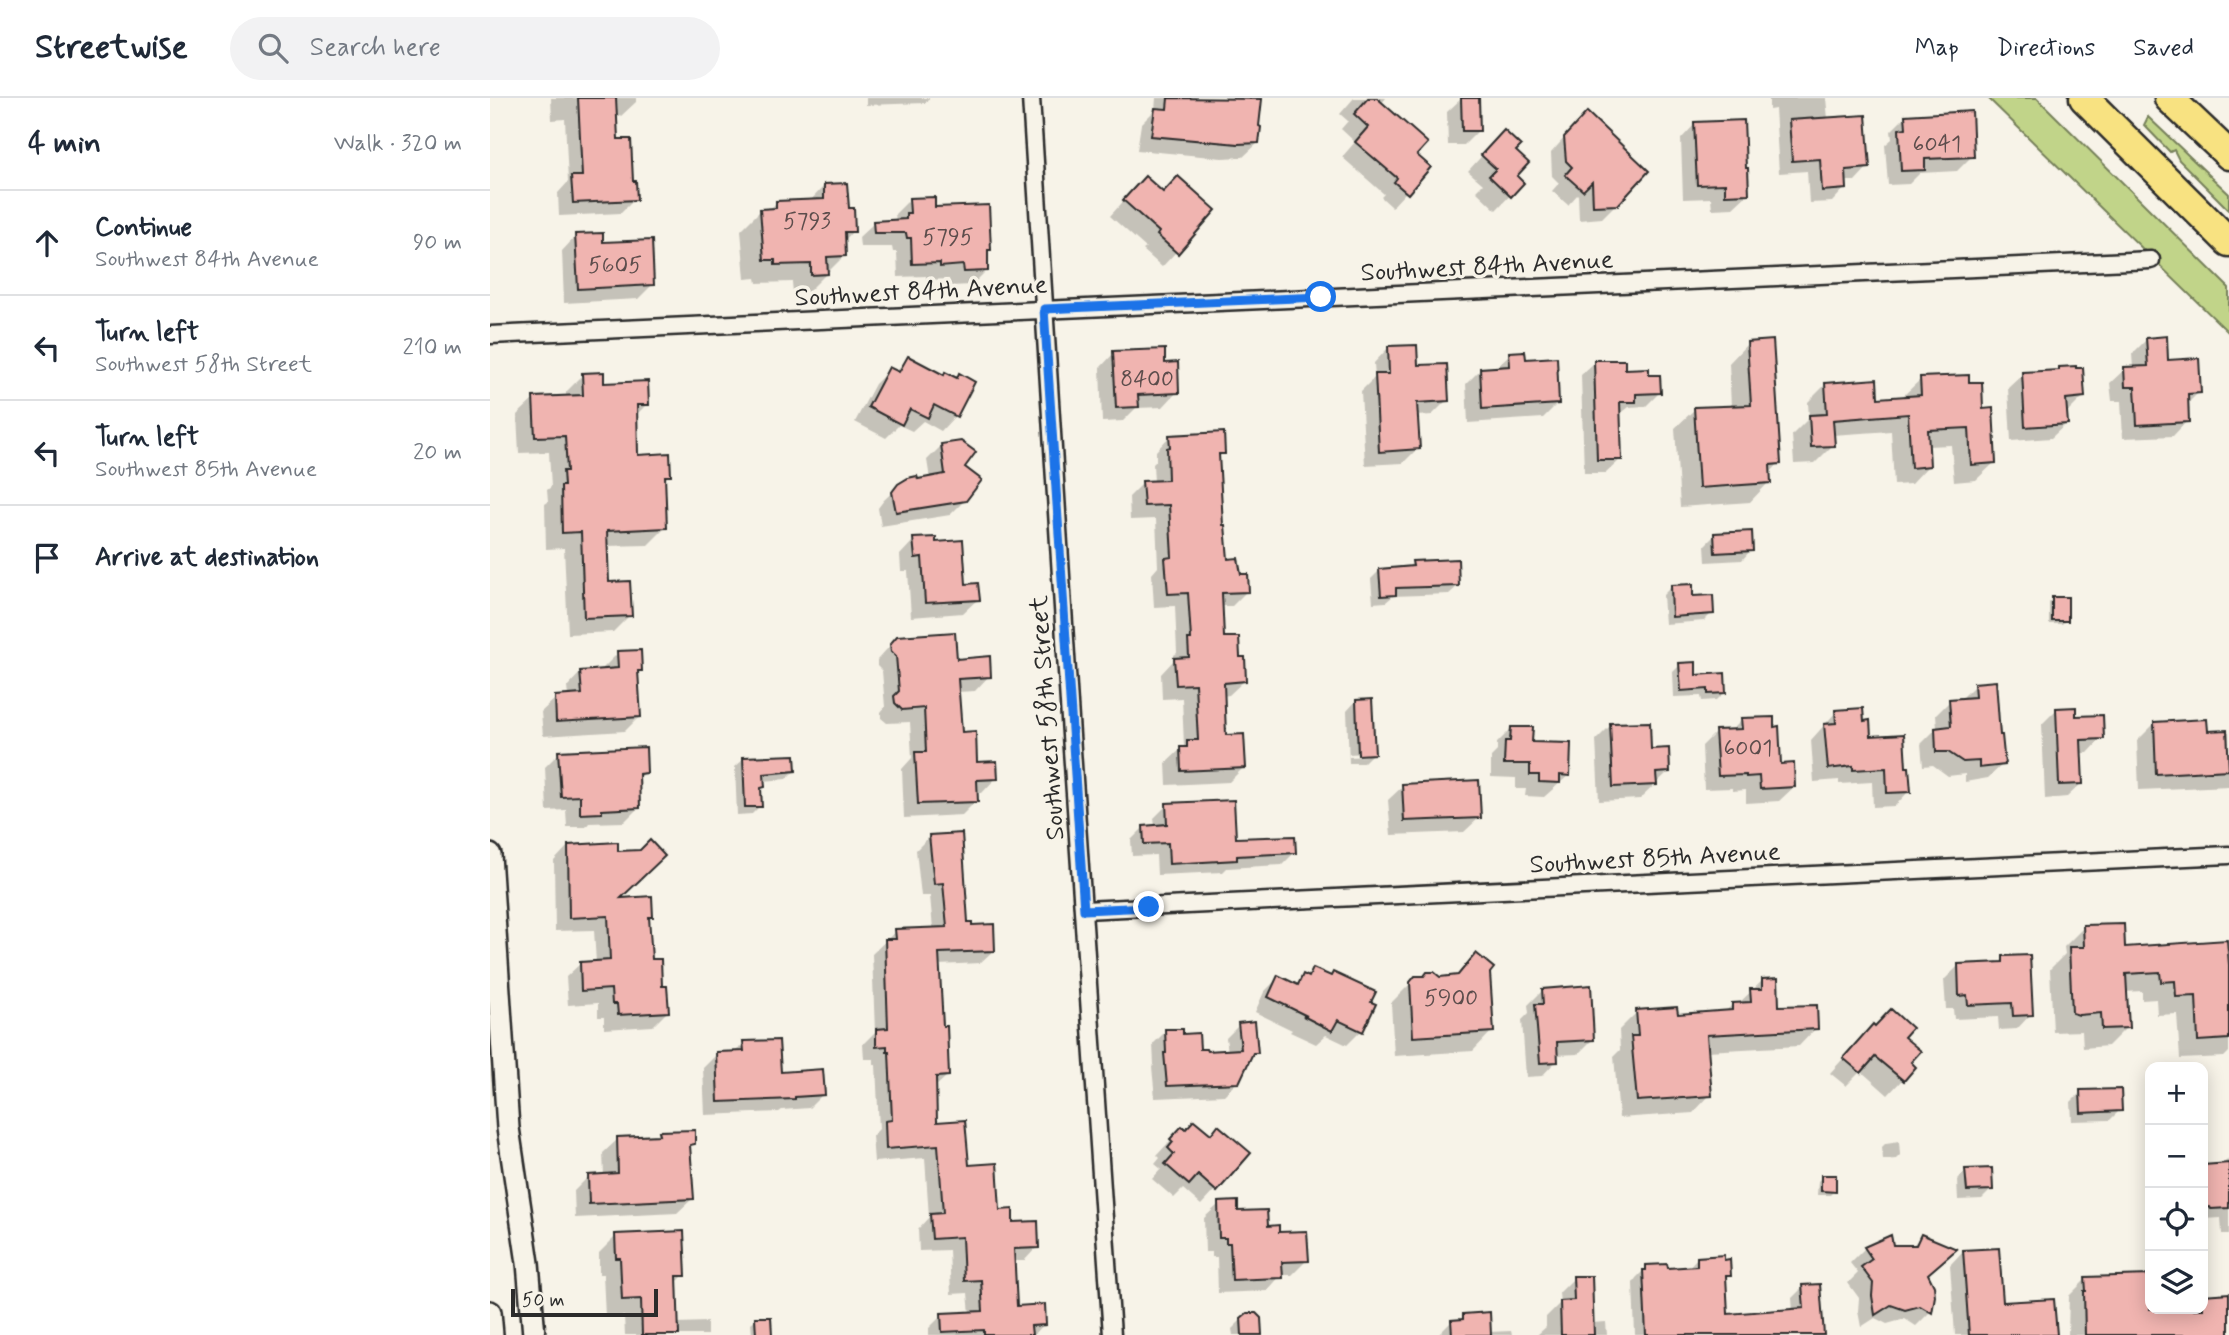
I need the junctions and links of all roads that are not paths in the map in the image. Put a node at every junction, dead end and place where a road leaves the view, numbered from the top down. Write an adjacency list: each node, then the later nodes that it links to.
1 (1031, 98): 7 (street, Southwest 58th Street)
2 (2084, 98): 5 (highway)
3 (2169, 98): 4 (highway)
4 (2229, 155)
5 (2229, 242)
6 (2151, 260): 7 (street, Southwest 84th Avenue)
7 (1044, 309): 8 (street, Southwest 84th Avenue); 11 (street, Southwest 58th Street)
8 (490, 335)
9 (490, 855): 14 (main road)
10 (2229, 855): 11 (street, Southwest 85th Avenue)
11 (1084, 910): 15 (street, Southwest 58th Street)
12 (490, 1312): 13 (main road)
13 (492, 1335)
14 (534, 1335)
15 (1112, 1335)

